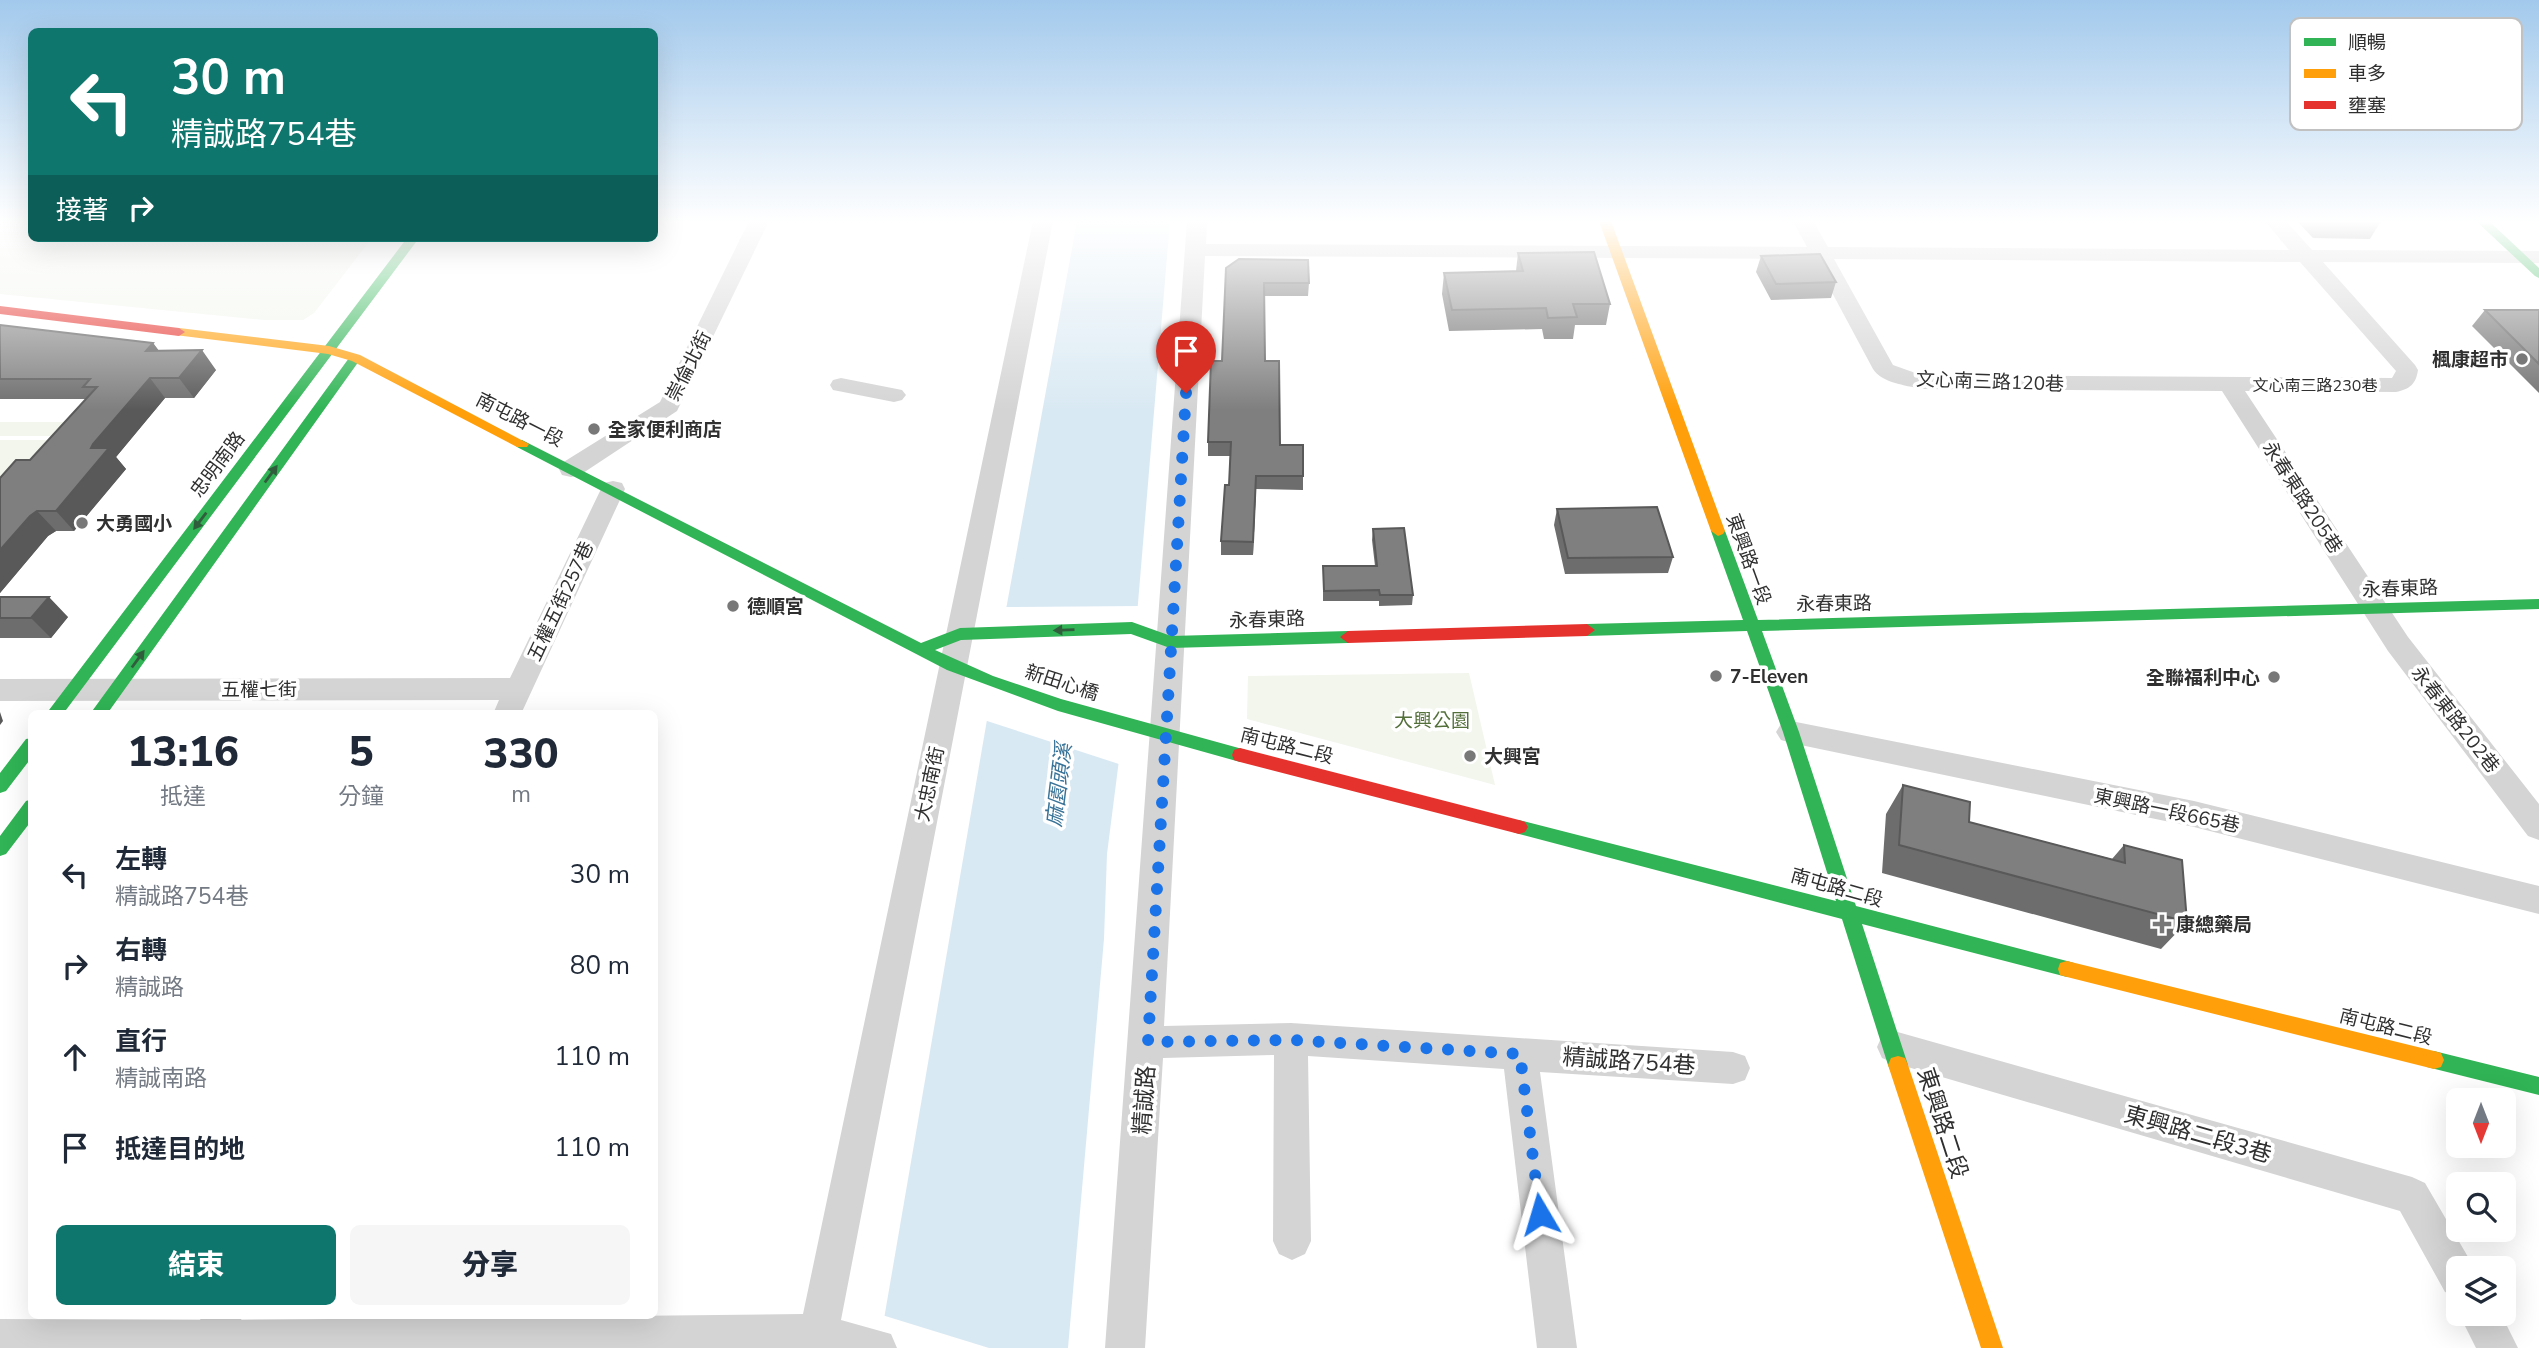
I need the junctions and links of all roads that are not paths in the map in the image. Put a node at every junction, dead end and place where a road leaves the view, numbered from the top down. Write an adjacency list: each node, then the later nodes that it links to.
1 (379, 284): 9 (main road, 忠明南路)
2 (728, 284): 14 (street, 崇倫北街)
3 (1030, 284): 20 (street, 大忠南街)
4 (1193, 284): 21 (street, 精誠路)
5 (1627, 284): 18 (main road, 東興路一段)
6 (1838, 284): 11 (street, 文心南三路120巷)
7 (2331, 284): 11 (street, 文心南三路230巷)
8 (0, 310): 9 (main road, 南屯路一段)
9 (329, 350): 10 (main road, 南屯路一段); 27 (main road, 忠明南路, one-way to 27)
10 (359, 352): 14 (main road, 南屯路一段); 25 (main road, one-way to 10)
11 (2229, 384): 17 (street, 永春東路205巷)
12 (841, 385): 13 (street)
13 (894, 395)
14 (571, 469): 15 (main road, 南屯路一段)
15 (613, 489): 22 (main road, 南屯路一段); 28 (street, 五權五街257巷)
16 (2539, 604): 17 (main road, 永春東路)
17 (2376, 610): 18 (main road, 永春東路); 37 (street, 永春東路202巷)
18 (1752, 626): 21 (main road, 永春東路); 32 (main road, 東興路一段)
19 (1132, 628): 20 (main road, 新田心橋, one-way to 20); 21 (main road, 永春東路)
20 (960, 634): 22 (main road); 23 (street, 大忠南街)
21 (1170, 642): 33 (street, 精誠路)
22 (919, 650): 23 (main road, 南屯路一段)
23 (953, 666): 24 (main road, 南屯路一段); 52 (street, 大忠南街)
24 (986, 680): 31 (main road, 新田心橋)
25 (116, 688): 27 (street, 五權七街); 28 (street, 五權七街); 30 (main road)
26 (0, 690): 27 (street, 五權七街)
27 (72, 690): 29 (main road, 忠明南路)
28 (513, 702)
29 (57, 710)
30 (101, 710)
31 (1125, 724): 33 (main road, 南屯路二段)
32 (1791, 732): 39 (street, 東興路一段665巷); 40 (main road, 東興路一段)
33 (1167, 736): 40 (main road, 南屯路二段); 42 (street, 精誠路)
34 (28, 749): 35 (main road)
35 (0, 786)
36 (28, 811): 38 (main road)
37 (2534, 813)
38 (0, 849)
39 (2539, 900)
40 (1848, 913): 43 (main road, 東興路二段); 46 (main road, 南屯路二段)
41 (1291, 1040): 42 (street, 精誠路754巷); 44 (street, 精誠路754巷); 47 (street)
42 (1148, 1042): 54 (street, 精誠路)
43 (1894, 1047): 48 (street, 東興路二段3巷); 56 (main road, 東興路二段)
44 (1520, 1054): 45 (street, 精誠路754巷); 55 (street)
45 (1733, 1068)
46 (2539, 1086)
47 (1292, 1241)
48 (2446, 1256)
49 (2486, 1326): 57 (street)
50 (214, 1335): 51 (street); 52 (street)
51 (0, 1339)
52 (818, 1341): 53 (street)
53 (867, 1345)
54 (1125, 1348)
55 (1557, 1348)
56 (1992, 1348)
57 (2498, 1348)

